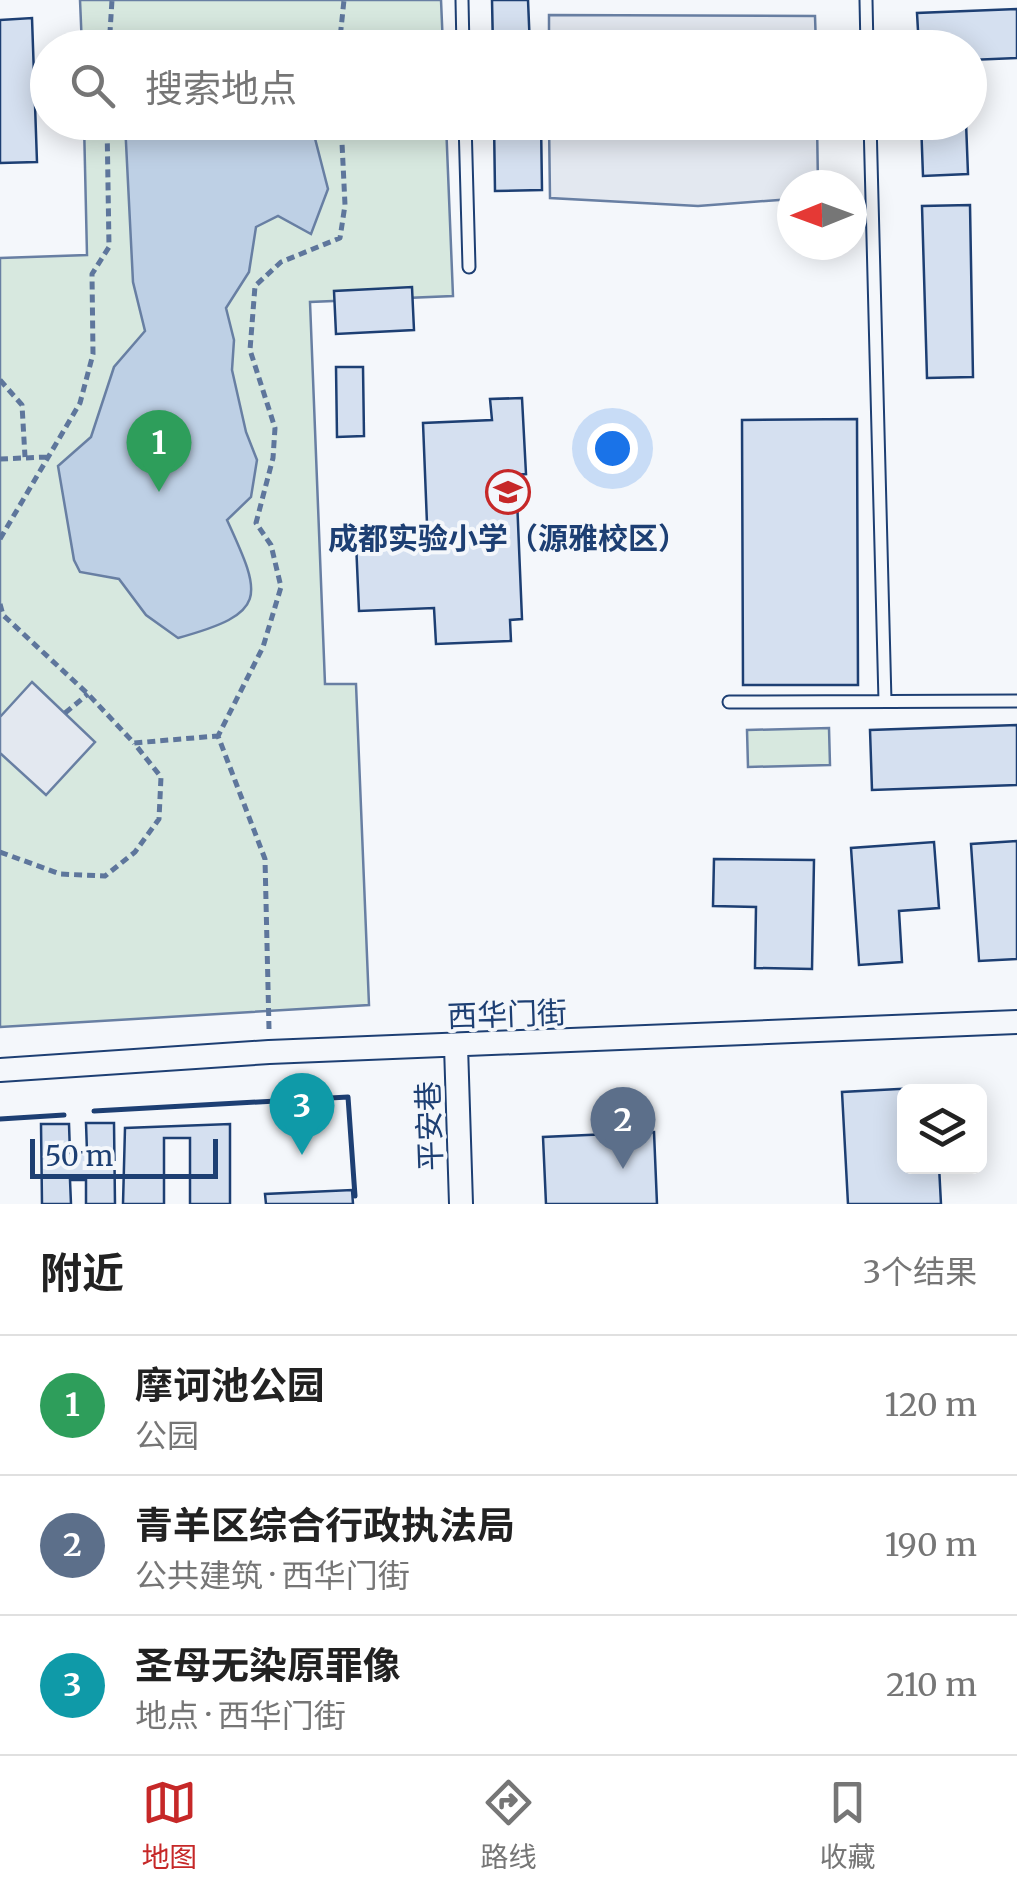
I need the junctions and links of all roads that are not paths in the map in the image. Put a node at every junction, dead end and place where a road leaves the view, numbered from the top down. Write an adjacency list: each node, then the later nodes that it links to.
1 (462, 0): 3 (lane)
2 (866, 0): 4 (lane)
3 (463, 30)
4 (867, 30)
5 (465, 140): 7 (lane)
6 (870, 140): 8 (lane)
7 (469, 267)
8 (885, 701): 9 (lane); 10 (lane)
9 (1017, 701)
10 (730, 702)
11 (1017, 1022): 12 (street, 西华门街)
12 (456, 1046): 13 (street, 西华门街); 14 (street, 平安巷)
13 (0, 1070)
14 (462, 1204)

